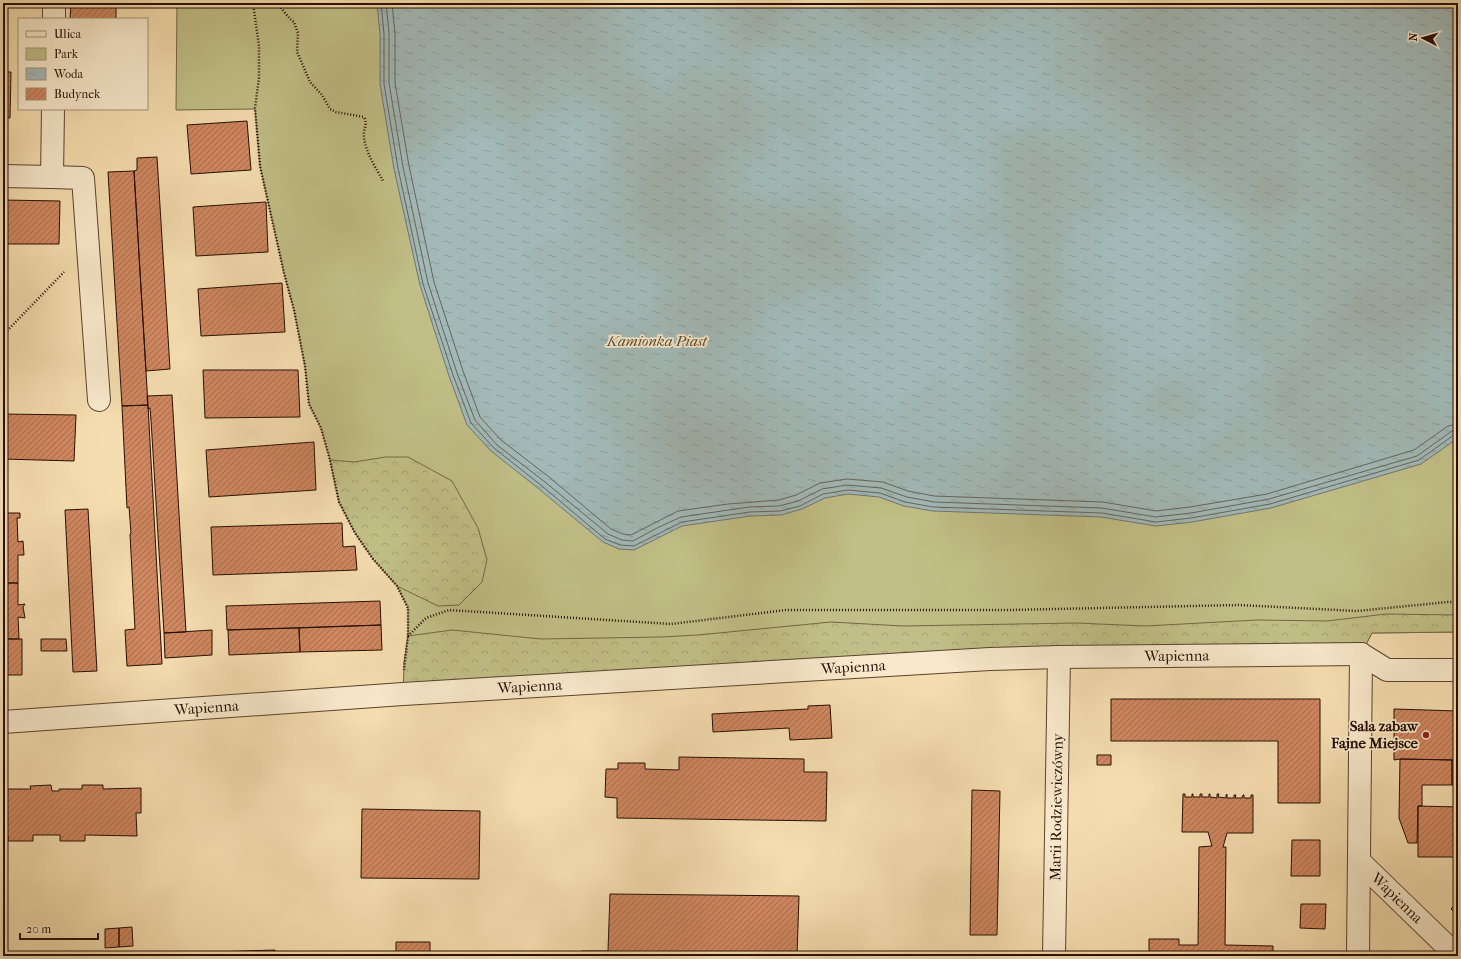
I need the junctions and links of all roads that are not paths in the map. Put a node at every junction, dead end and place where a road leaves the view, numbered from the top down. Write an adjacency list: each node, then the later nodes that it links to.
1 (54, 3): 2 (street)
2 (54, 18)
3 (53, 110): 5 (street)
4 (3, 176): 5 (street)
5 (52, 177): 6 (street)
6 (99, 400)
7 (1361, 654): 8 (street, Wapienna); 9 (street); 11 (street, Wapienna)
8 (1059, 657): 10 (street, Wapienna); 12 (street, Marii Rodziewiczówny)
9 (1458, 670)
10 (3, 722)
11 (1359, 861): 13 (street); 14 (street, Wapienna)
12 (1054, 956)
13 (1358, 956)
14 (1457, 956)

